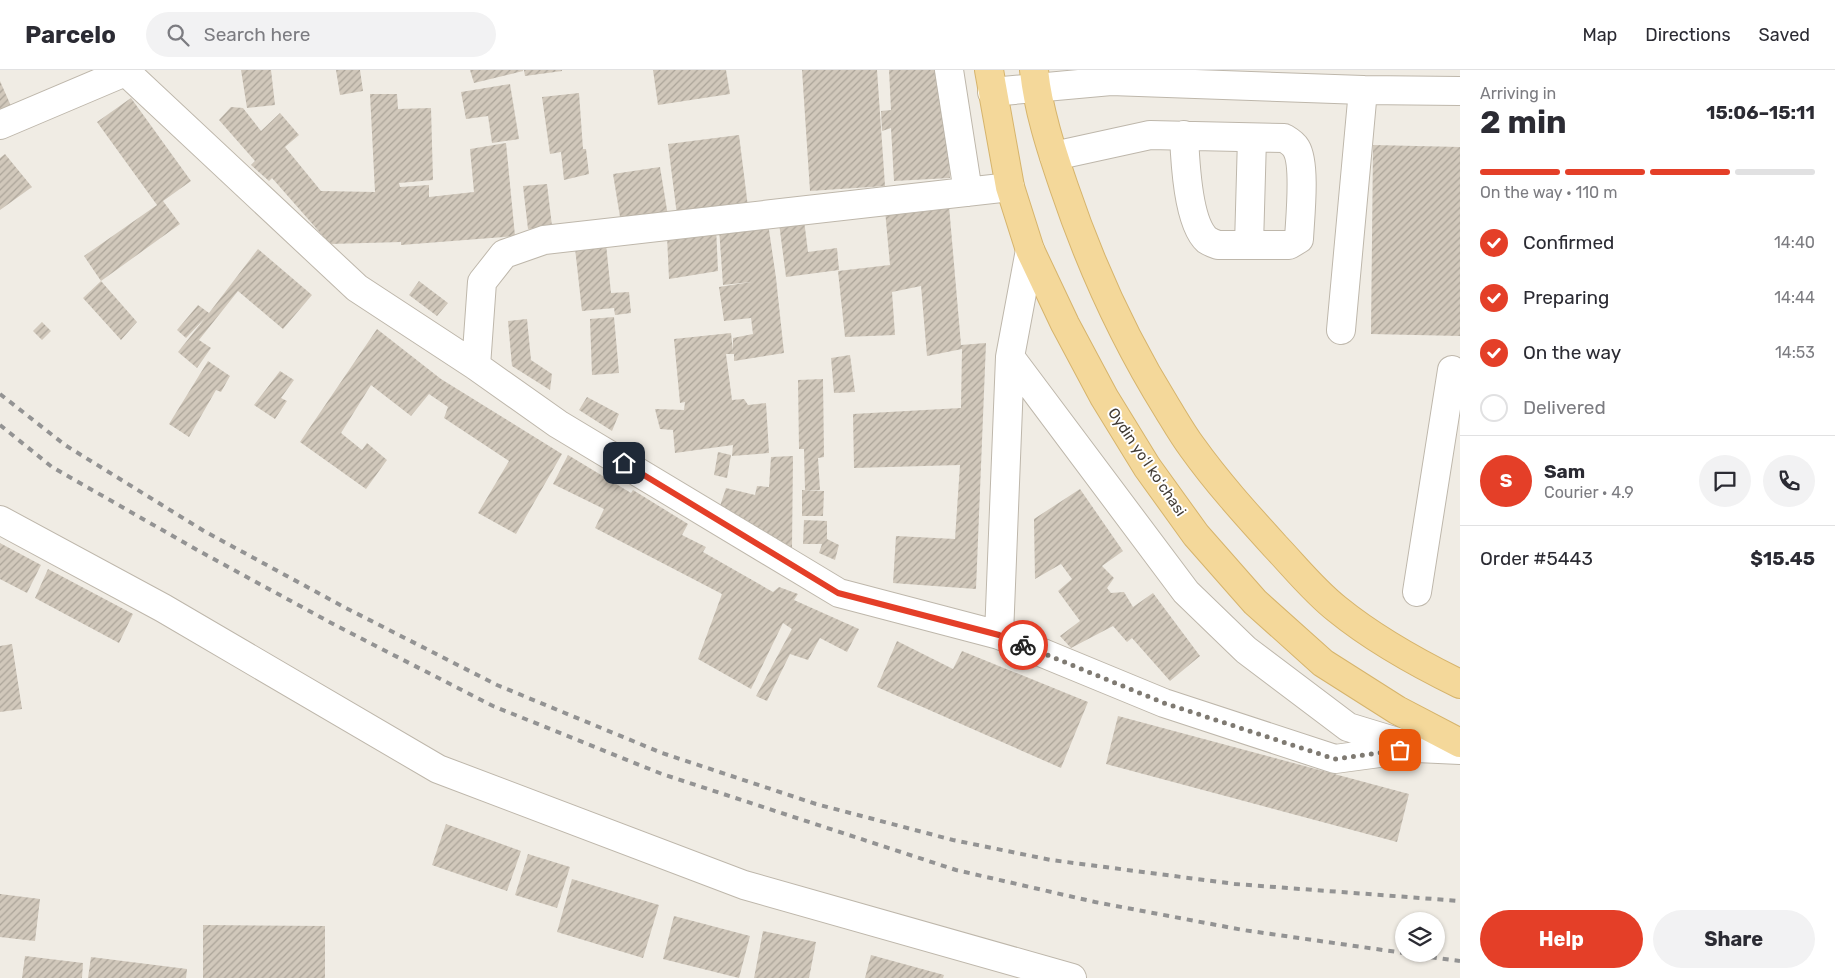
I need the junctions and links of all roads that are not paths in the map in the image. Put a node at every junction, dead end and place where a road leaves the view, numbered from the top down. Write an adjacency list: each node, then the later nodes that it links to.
1 (949, 70): 13 (street)
2 (124, 71): 8 (street); 18 (street)
3 (1111, 75): 4 (street); 7 (street)
4 (1035, 79): 5 (street); 11 (main road)
5 (991, 81): 12 (main road, Oydin yoʻl koʻchasi)
6 (1449, 84): 7 (street)
7 (1363, 90): 16 (street)
8 (0, 125)
9 (1184, 135): 10 (street); 11 (street); 14 (street)
10 (1252, 138): 14 (street); 14 (street)
11 (1054, 156): 23 (main road)
12 (1010, 187): 13 (street); 15 (main road, Oydin yoʻl koʻchasi)
13 (968, 192): 18 (street)
14 (1250, 245)
15 (1030, 250): 17 (street); 24 (main road, Oydin yoʻl koʻchasi)
16 (1341, 330)
17 (1010, 357): 22 (street); 25 (street)
18 (476, 366): 22 (street)
19 (1452, 370): 21 (street)
20 (0, 520): 27 (street)
21 (1416, 592)
22 (999, 635): 25 (street)
23 (1460, 684)
24 (1460, 743)
25 (1417, 748): 26 (street)
26 (1460, 750)
27 (1072, 978)

